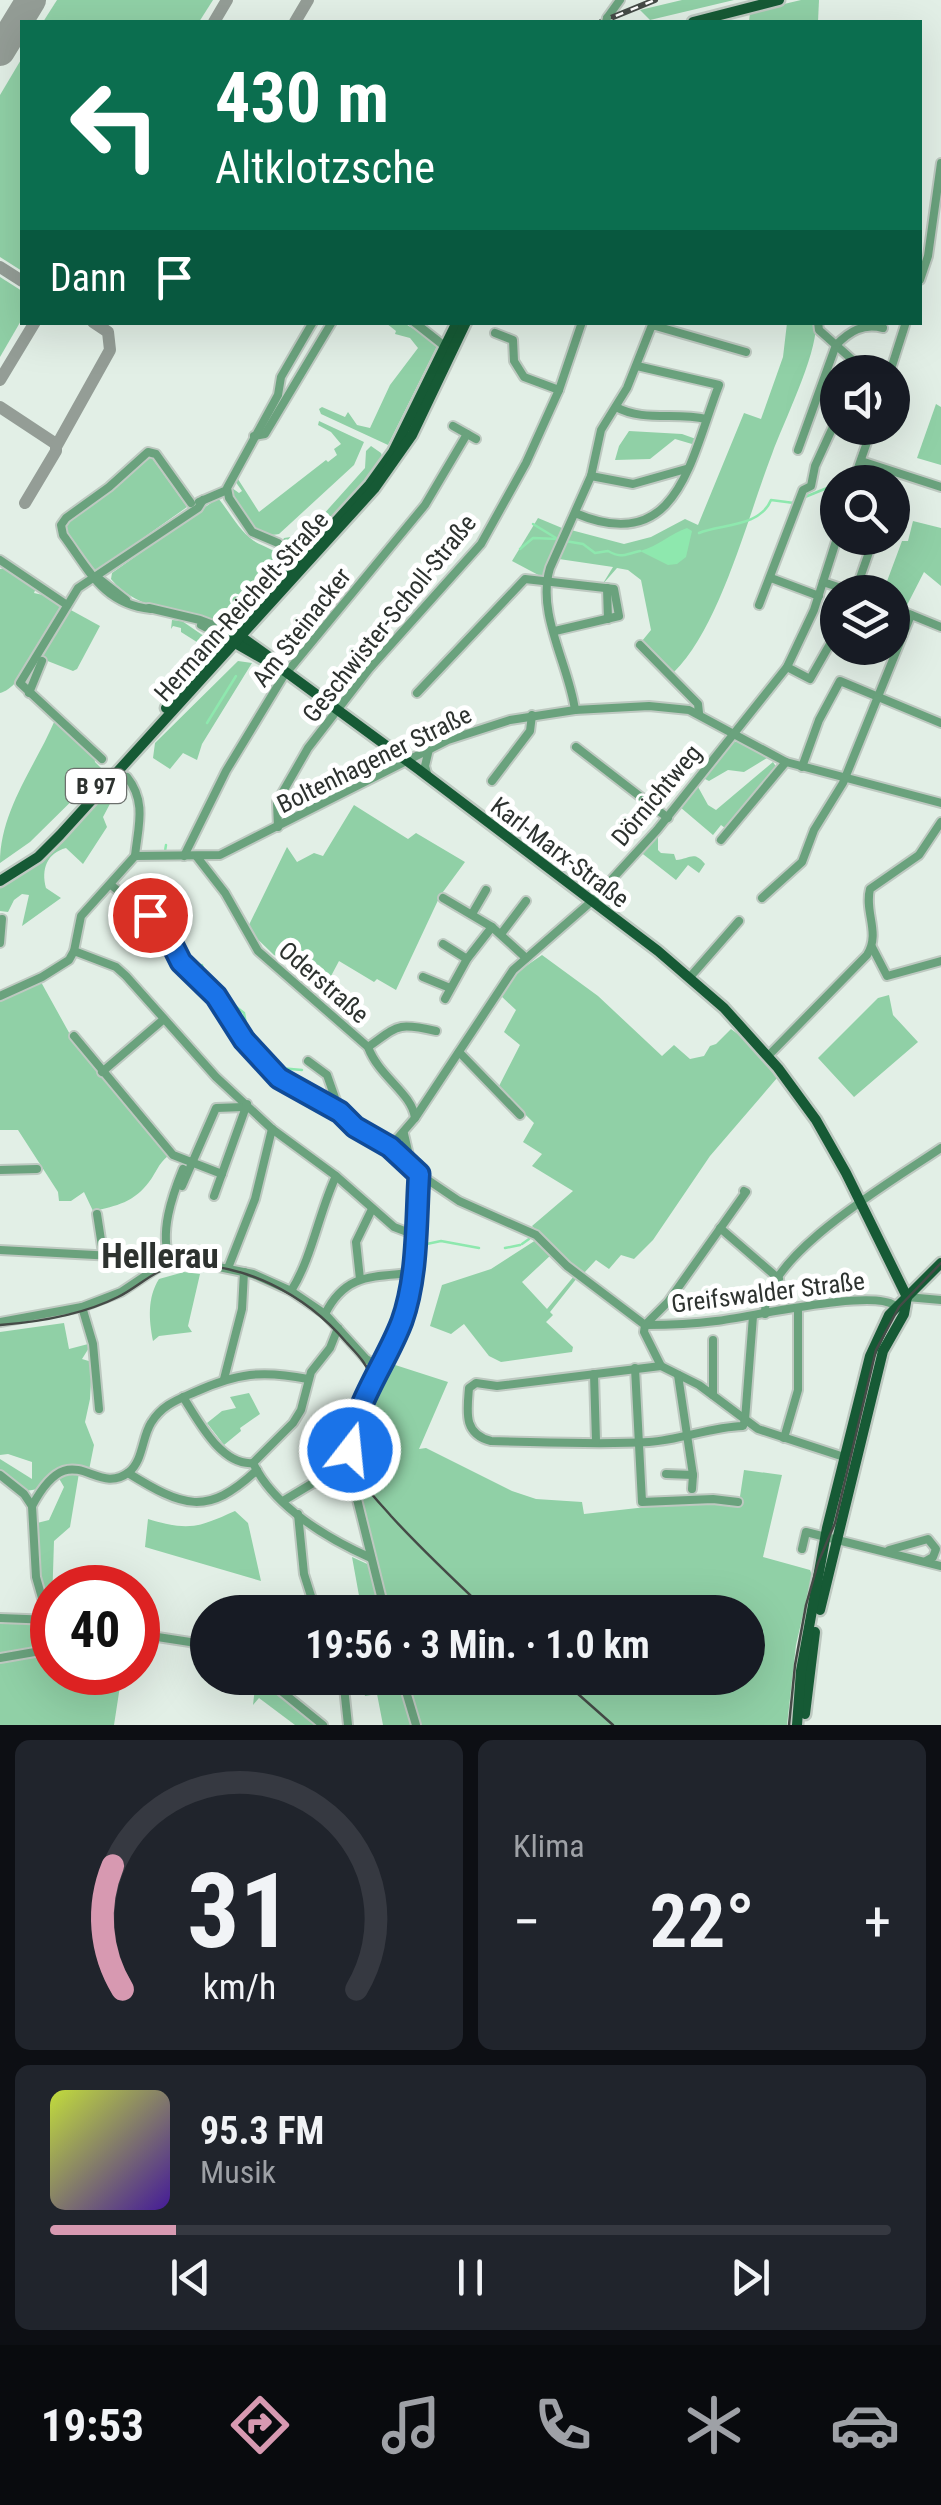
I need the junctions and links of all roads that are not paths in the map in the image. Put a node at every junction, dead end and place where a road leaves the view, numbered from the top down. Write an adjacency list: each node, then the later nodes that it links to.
1 (778, 0): 2 (main road)
2 (720, 18)
3 (941, 162): 4 (street)
4 (928, 256): 5 (street); 6 (street)
5 (940, 258)
6 (922, 274)
7 (312, 325): 28 (street)
8 (330, 325): 28 (street)
9 (418, 325): 17 (street)
10 (457, 325): 17 (main road, Hermann-Reichelt-Straße)
11 (465, 325): 22 (main road, Hermann-Reichelt-Straße)
12 (581, 325): 24 (street, Geschwister-Scholl-Straße)
13 (818, 325): 18 (street)
14 (905, 325): 21 (street)
15 (884, 328): 18 (street)
16 (495, 334): 24 (street)
17 (447, 345): 22 (street); 46 (main road, Hermann-Reichelt-Straße)
18 (836, 345): 20 (street); 31 (street)
19 (746, 352): 23 (street)
20 (846, 355)
21 (895, 355)
22 (449, 358): 46 (main road, Hermann-Reichelt-Straße)
23 (637, 366): 25 (street); 26 (street)
24 (559, 390): 68 (street, Geschwister-Scholl-Straße)
25 (616, 408): 26 (street); 36 (street)
26 (706, 420): 35 (street)
27 (454, 426): 64 (street, Am Steinacker)
28 (254, 436): 39 (street)
29 (825, 445): 48 (street)
30 (866, 445): 32 (street)
31 (798, 450)
32 (861, 461): 33 (street); 34 (street)
33 (860, 465)
34 (873, 465)
35 (686, 468): 36 (street); 43 (street)
36 (592, 476): 43 (street)
37 (910, 477): 38 (street)
38 (941, 488)
39 (226, 490): 40 (street); 46 (street)
40 (203, 500): 41 (street); 42 (street)
41 (191, 503): 42 (street); 47 (street)
42 (188, 513): 45 (street)
43 (574, 513): 49 (street)
44 (0, 560): 53 (street)
45 (112, 565): 47 (street); 50 (street)
46 (302, 565): 59 (main road, Hermann-Reichelt-Straße)
47 (94, 577): 50 (street); 53 (street); 55 (street)
48 (771, 578): 52 (street); 54 (street)
49 (546, 582): 58 (street); 58 (street); 65 (street)
50 (107, 584): 55 (street)
51 (820, 592): 52 (street, Dörnichtweg)
52 (819, 596): 63 (street, Dörnichtweg)
53 (66, 605): 66 (street)
54 (759, 605)
55 (152, 608): 59 (street)
56 (911, 615): 57 (street); 67 (street)
57 (941, 627)
58 (555, 631): 69 (street)
59 (235, 638): 64 (main road, Karl-Marx-Straße); 94 (main road, Hermann-Reichelt-Straße / B 97)
60 (640, 645): 70 (street)
61 (42, 661): 66 (street)
62 (820, 662): 63 (street)
63 (787, 667): 73 (street, Dörnichtweg)
64 (281, 668): 68 (main road, Karl-Marx-Straße); 92 (street, Am Steinacker)
65 (416, 692)
66 (29, 693): 77 (street)
67 (878, 696): 72 (street); 80 (street); 84 (street)
68 (336, 710): 74 (main road, Karl-Marx-Straße); 89 (street, Geschwister-Scholl-Straße)
69 (571, 710): 70 (street, Boltenhagener Straße); 71 (street, Boltenhagener Straße)
70 (699, 714): 73 (street, Boltenhagener Straße)
71 (532, 715): 76 (street, Boltenhagener Straße); 85 (street)
72 (941, 723)
73 (734, 733): 79 (street, Boltenhagener Straße); 87 (street, Dörnichtweg)
74 (384, 745): 78 (main road, Karl-Marx-Straße); 81 (street)
75 (576, 747): 87 (street)
76 (429, 749): 78 (street, Boltenhagener Straße); 83 (street)
77 (102, 759)
78 (406, 760): 81 (street, Boltenhagener Straße); 83 (main road, Karl-Marx-Straße)
79 (786, 762): 80 (street, Boltenhagener Straße); 90 (street)
80 (802, 767): 84 (street, Boltenhagener Straße)
81 (381, 773): 89 (street, Boltenhagener Straße)
82 (126, 777): 91 (street)
83 (428, 777): 100 (main road, Karl-Marx-Straße)
84 (845, 780): 86 (street, Boltenhagener Straße); 98 (street)
85 (492, 781)
86 (941, 803)
87 (668, 818): 100 (street, Dörnichtweg)
88 (941, 822): 108 (street)
89 (278, 827): 93 (street, Boltenhagener Straße)
90 (721, 840)
91 (135, 856): 92 (street, Boltenhagener Straße); 95 (street)
92 (184, 856): 93 (street, Boltenhagener Straße)
93 (196, 857): 121 (street, Oderstraße)
94 (0, 878)
95 (111, 885): 109 (street); 127 (street)
96 (486, 890): 101 (street)
97 (443, 898): 101 (street)
98 (762, 898)
99 (526, 901): 105 (street)
100 (592, 901): 111 (street, Dörnichtweg); 113 (main road, Karl-Marx-Straße)
101 (472, 914): 104 (street)
102 (2, 919): 106 (street)
103 (739, 921): 113 (street)
104 (492, 926): 105 (street); 110 (street)
105 (501, 934): 111 (street)
106 (0, 943)
107 (443, 944): 110 (street)
108 (872, 947): 112 (street); 123 (street)
109 (74, 951): 116 (street); 118 (street)
110 (467, 958): 115 (street)
111 (526, 958): 122 (street, Dörnichtweg)
112 (941, 961)
113 (690, 976): 123 (main road, Karl-Marx-Straße)
114 (422, 977): 115 (street)
115 (450, 988): 117 (street)
116 (0, 996)
117 (445, 1000)
118 (164, 1019): 125 (street); 126 (street)
119 (436, 1031): 121 (street)
120 (74, 1036): 125 (street)
121 (368, 1046): 129 (street, Oderstraße)
122 (459, 1052): 128 (street); 129 (street, Dörnichtweg)
123 (768, 1056): 144 (main road, Karl-Marx-Straße)
124 (308, 1061): 127 (street)
125 (102, 1072): 134 (street)
126 (245, 1106): 130 (street); 134 (street); 138 (street)
127 (340, 1112): 132 (street)
128 (520, 1115)
129 (414, 1118): 131 (street)
130 (272, 1130): 140 (street); 154 (street)
131 (404, 1134): 132 (street); 135 (street)
132 (390, 1147): 135 (street)
133 (939, 1152): 144 (street)
134 (188, 1163): 138 (street); 141 (street); 151 (street)
135 (410, 1164): 139 (street)
136 (37, 1169): 137 (street)
137 (0, 1170)
138 (222, 1174): 143 (street)
139 (419, 1174): 148 (street); 172 (street)
140 (336, 1176): 145 (street); 160 (street)
141 (182, 1186)
142 (744, 1190): 147 (street)
143 (214, 1196)
144 (859, 1200): 158 (main road, Karl-Marx-Straße); 159 (street)
145 (372, 1209): 148 (street); 157 (street)
146 (97, 1214): 150 (street)
147 (720, 1228): 159 (street); 166 (street)
148 (415, 1231): 156 (street)
149 (0, 1250): 150 (street)
150 (102, 1253): 153 (street)
151 (170, 1261): 153 (street); 154 (street)
152 (941, 1264): 161 (main road)
153 (158, 1266): 164 (street)
154 (228, 1268): 155 (street)
155 (244, 1272): 160 (street); 180 (street)
156 (411, 1273): 157 (street); 177 (street)
157 (360, 1279): 167 (street)
158 (897, 1279): 161 (main road, Karl-Marx-Straße); 163 (main road)
159 (778, 1280): 168 (street)
160 (291, 1291): 167 (street)
161 (908, 1297): 162 (street); 163 (main road); 204 (main road)
162 (941, 1300)
163 (892, 1304): 165 (street, Greifswalder Straße); 191 (main road)
164 (82, 1307): 170 (street); 184 (street)
165 (798, 1308): 168 (street, Greifswalder Straße); 188 (street)
166 (660, 1311): 171 (street); 172 (street)
167 (325, 1314): 173 (street)
168 (765, 1314): 169 (street, Greifswalder Straße)
169 (753, 1316): 171 (street, Greifswalder Straße); 186 (street)
170 (0, 1322)
171 (666, 1324): 172 (street, Greifswalder Straße)
172 (645, 1325): 175 (street)
173 (338, 1328): 177 (street); 181 (street)
174 (713, 1340): 182 (street)
175 (661, 1366): 176 (street); 179 (street)
176 (635, 1368): 178 (street); 190 (street)
177 (376, 1373): 185 (street)
178 (594, 1374): 189 (street); 189 (street)
179 (678, 1375): 182 (street); 187 (street)
180 (224, 1379): 181 (street); 183 (street)
181 (308, 1379): 192 (street)
182 (713, 1395): 186 (street)
183 (182, 1397): 192 (street); 193 (street)
184 (99, 1409)
185 (357, 1416): 200 (street); 207 (street)
186 (745, 1420): 187 (street); 188 (street)
187 (685, 1434): 190 (street); 195 (street)
188 (784, 1438): 191 (street)
189 (596, 1442): 190 (street)
190 (639, 1442): 201 (street)
191 (844, 1457): 204 (main road)
192 (255, 1466): 193 (street); 200 (street)
193 (128, 1473): 198 (street)
194 (666, 1474): 195 (street)
195 (693, 1474): 197 (street)
196 (0, 1475): 199 (street)
197 (692, 1489)
198 (39, 1492): 199 (street); 202 (street)
199 (24, 1494): 202 (street)
200 (284, 1500): 203 (street)
201 (738, 1502)
202 (32, 1506): 209 (street)
203 (298, 1514): 207 (street); 211 (street)
204 (832, 1538): 205 (street); 206 (street); 225 (main road)
205 (802, 1549)
206 (887, 1551): 208 (street); 208 (street)
207 (371, 1558): 212 (street)
208 (926, 1562): 210 (street)
209 (35, 1565)
210 (941, 1566)
211 (311, 1595)
212 (381, 1595)
213 (0, 1618): 214 (street)
214 (30, 1619)
215 (160, 1637): 216 (street)
216 (190, 1642)
217 (30, 1653): 218 (street)
218 (0, 1658)
219 (286, 1695): 222 (street)
220 (345, 1695): 223 (street)
221 (407, 1695): 224 (street)
222 (323, 1725)
223 (348, 1725)
224 (416, 1725)
225 (800, 1725)

